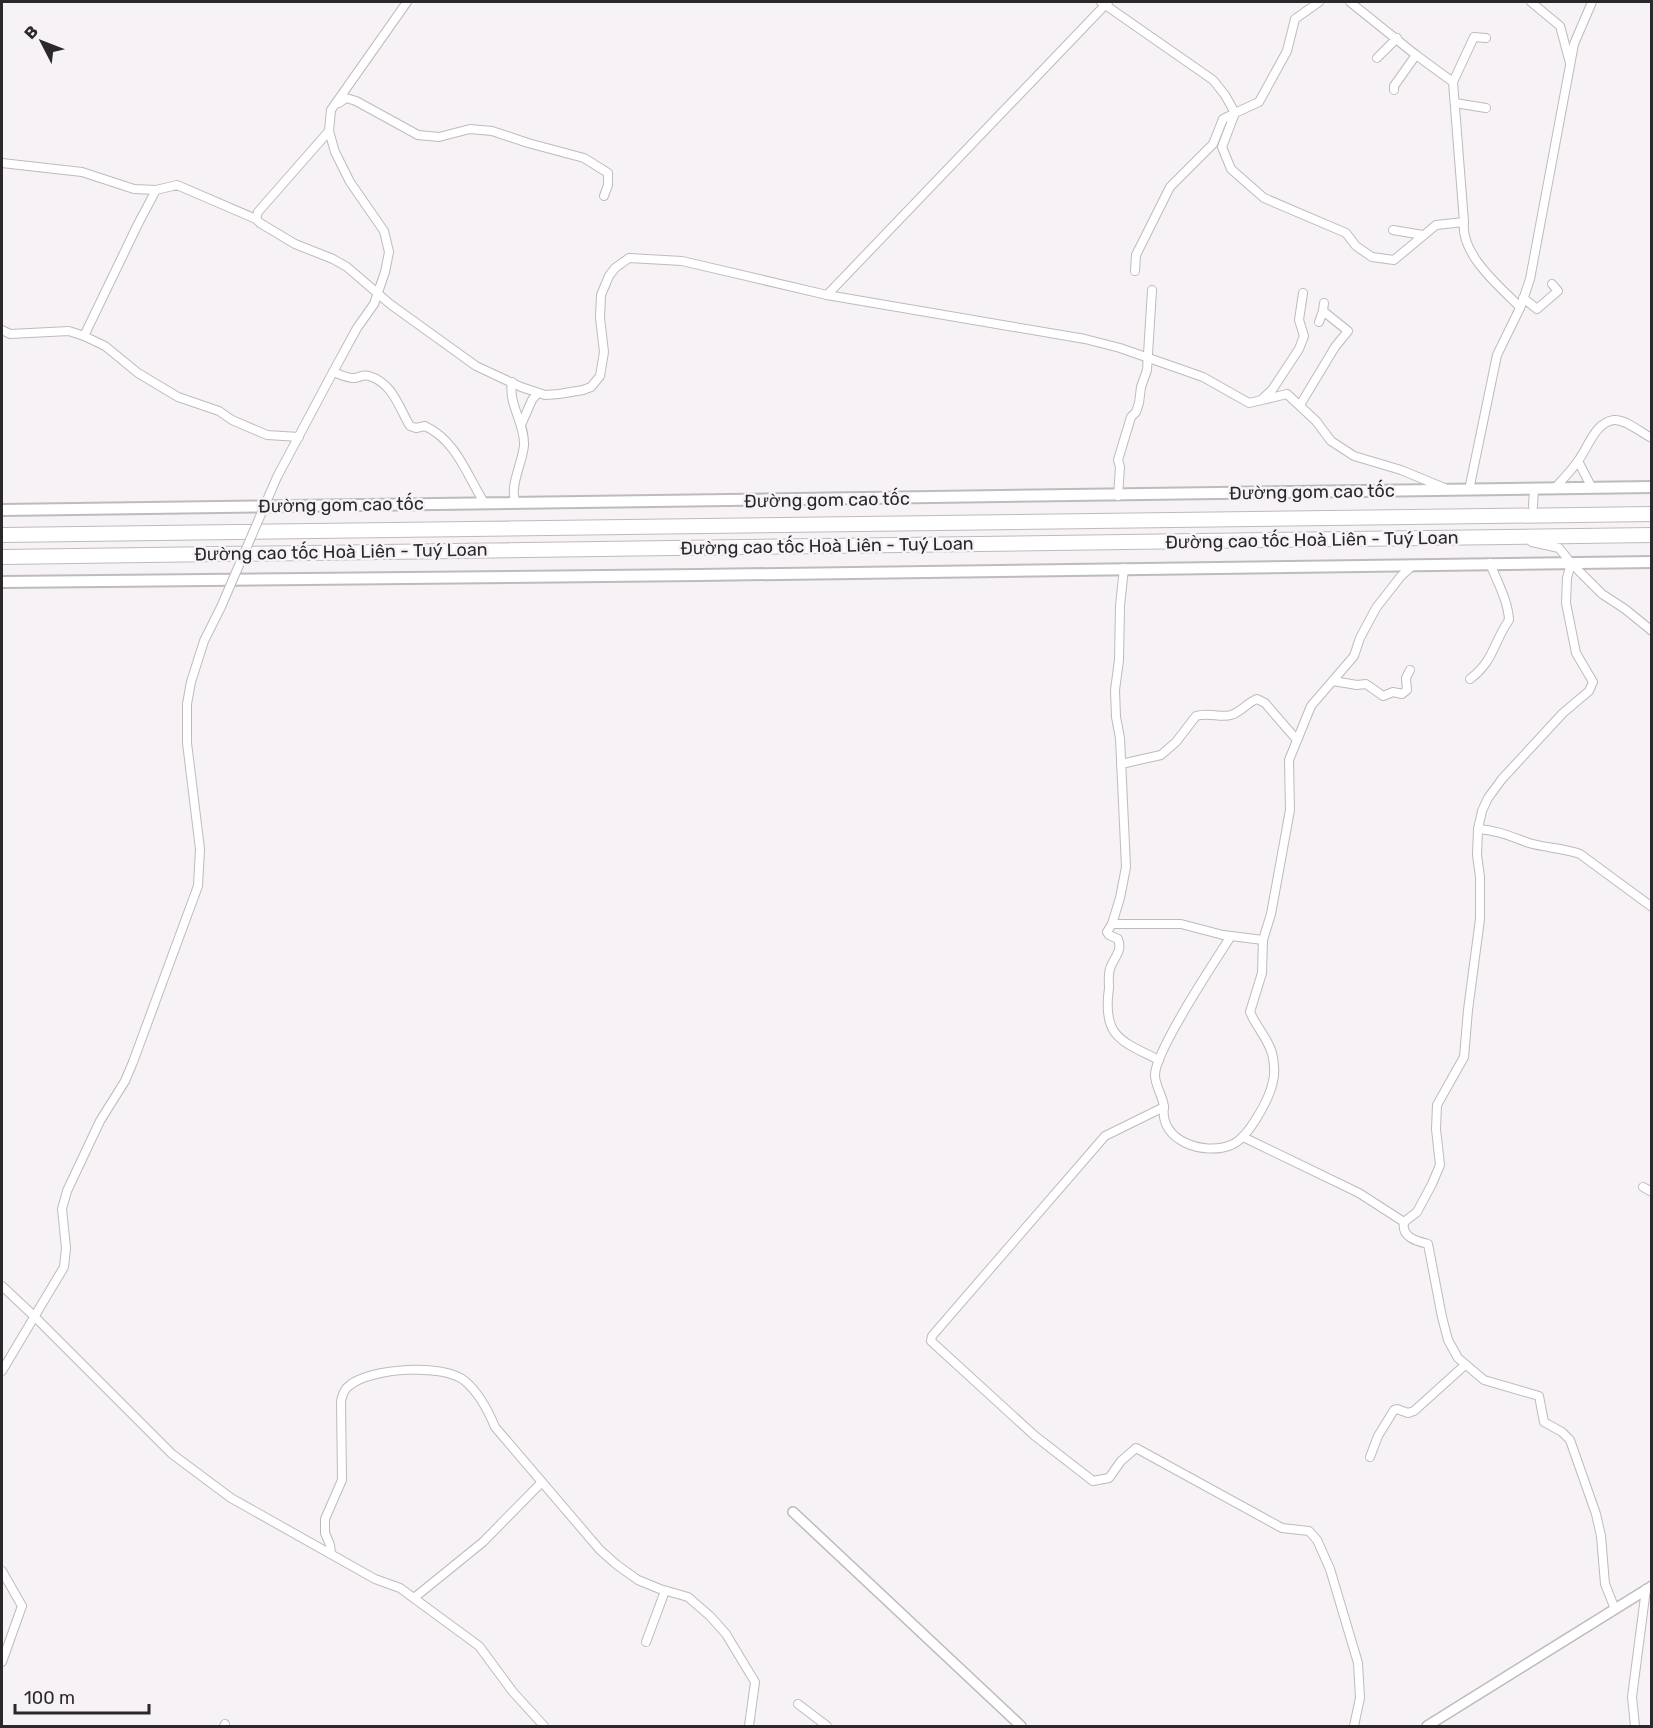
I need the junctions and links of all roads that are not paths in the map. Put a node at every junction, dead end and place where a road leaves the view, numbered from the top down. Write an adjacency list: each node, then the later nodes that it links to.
1 (407, 2): 16 (street)
2 (1319, 2): 17 (street)
3 (1350, 2): 7 (street)
4 (1531, 2): 11 (street)
5 (1592, 2): 11 (street)
6 (1105, 3): 17 (street); 31 (street)
7 (1397, 38): 9 (street); 10 (street)
8 (1486, 38): 12 (street)
9 (1416, 55): 12 (street); 13 (street)
10 (1377, 58)
11 (1571, 64): 32 (street)
12 (1453, 82): 14 (street)
13 (1394, 90)
14 (1455, 103): 15 (street); 23 (street)
15 (1486, 108)
16 (331, 110): 18 (street); 21 (street)
17 (1235, 113): 25 (street); 26 (street)
18 (329, 131): 22 (street); 30 (street)
19 (2, 163): 20 (street)
20 (156, 190): 22 (street); 36 (street)
21 (604, 196)
22 (256, 219): 30 (street)
23 (1464, 222): 25 (street); 33 (street)
24 (1393, 230): 25 (street)
25 (1423, 235)
26 (1135, 271)
27 (1552, 284): 32 (street)
28 (1152, 290): 37 (street)
29 (1303, 293): 41 (street)
30 (378, 294): 38 (street); 39 (street)
31 (826, 295): 37 (street); 40 (street)
32 (1523, 298): 33 (street)
33 (1520, 307): 52 (street)
34 (1319, 322): 42 (street)
35 (2, 330): 36 (street)
36 (84, 336): 44 (street)
37 (1147, 359): 41 (street); 53 (street)
38 (333, 372): 44 (street); 55 (street)
39 (512, 382): 40 (street); 43 (street)
40 (538, 393): 43 (street)
41 (1260, 401): 42 (street)
42 (1300, 405): 51 (street)
43 (521, 425): 54 (street)
44 (299, 437): 87 (street, bridge)
45 (1652, 438): 46 (street)
46 (1578, 461): 47 (street); 50 (street)
47 (1592, 488): 48 (main road, Đường gom cao tốc); 50 (main road, Đường gom cao tốc)
48 (1652, 488)
49 (1534, 489): 50 (main road, Đường gom cao tốc); 52 (main road, Đường gom cao tốc); 56 (street)
50 (1554, 489)
51 (1452, 490): 52 (main road, Đường gom cao tốc); 53 (main road, Đường gom cao tốc)
52 (1468, 490)
53 (1118, 496): 54 (main road, Đường gom cao tốc)
54 (518, 503): 55 (main road, Đường gom cao tốc)
55 (485, 504): 57 (main road, Đường gom cao tốc)
56 (1533, 506)
57 (2, 510)
58 (1652, 514): 59 (highway, Đường cao tốc Hoà Liên - Tuý Loan)
59 (2, 535)
60 (1652, 535): 62 (highway, Đường cao tốc Hoà Liên - Tuý Loan)
61 (1532, 542): 65 (street)
62 (2, 557)
63 (1652, 562): 65 (main road)
64 (1490, 563): 65 (main road); 66 (main road); 71 (street)
65 (1571, 563): 69 (street); 75 (street)
66 (1414, 564): 67 (main road); 72 (street)
67 (1124, 568): 68 (main road); 74 (street)
68 (2, 582)
69 (1652, 631)
70 (1410, 670): 72 (street)
71 (1470, 679)
72 (1332, 681): 73 (street)
73 (1297, 740): 74 (street); 79 (street)
74 (1121, 764): 77 (street)
75 (1478, 829): 76 (street); 85 (street)
76 (1652, 907)
77 (1112, 924): 78 (street); 80 (street)
78 (1231, 936): 79 (street); 80 (street)
79 (1263, 940): 82 (street)
80 (1160, 1060): 81 (street)
81 (1164, 1107): 82 (street); 106 (street)
82 (1243, 1137): 85 (street)
83 (1644, 1187): 84 (street)
84 (1652, 1192)
85 (1404, 1222): 88 (street)
86 (2, 1286): 87 (street)
87 (34, 1316): 89 (street); 93 (street)
88 (1465, 1365): 90 (street); 98 (street)
89 (2, 1371)
90 (1370, 1457)
91 (542, 1482): 93 (street); 96 (street); 97 (street)
92 (794, 1512): 105 (street)
93 (331, 1554): 97 (street)
94 (2, 1571): 100 (street)
95 (1650, 1587): 98 (street); 108 (street)
96 (665, 1591): 99 (street); 103 (street)
97 (414, 1598): 102 (street)
98 (1615, 1609): 107 (street)
99 (646, 1642)
100 (2, 1662)
101 (798, 1704): 104 (street)
102 (544, 1726)
103 (749, 1726)
104 (827, 1726)
105 (1021, 1726)
106 (1354, 1726)
107 (1427, 1726)
108 (1635, 1726)

